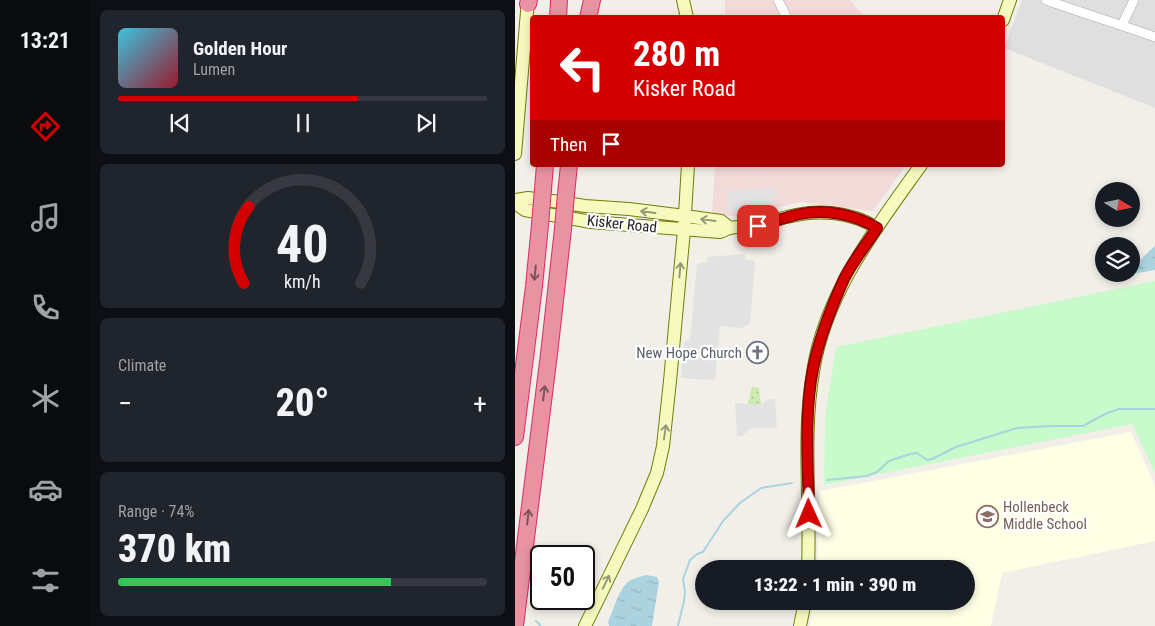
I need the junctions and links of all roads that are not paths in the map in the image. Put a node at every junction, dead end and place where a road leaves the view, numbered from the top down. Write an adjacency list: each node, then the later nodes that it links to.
1 (559, 0): 10 (highway)
2 (582, 0): 11 (highway)
3 (591, 0): 12 (highway)
4 (683, 0): 13 (main road)
5 (779, 0): 14 (street)
6 (1010, 0): 15 (main road)
7 (1046, 0): 16 (street)
8 (1134, 0): 16 (street)
9 (528, 1): 18 (main road)
10 (558, 15)
11 (581, 15)
12 (588, 15)
13 (686, 15)
14 (786, 15)
15 (1005, 15)
16 (1122, 25): 17 (street)
17 (1155, 37)
18 (515, 154)
19 (545, 167): 28 (highway, one-way to 28, bridge)
20 (569, 167): 30 (highway, one-way to 20, bridge)
21 (688, 167): 24 (main road)
22 (920, 167): 26 (main road)
23 (515, 202): 24 (main road, Kisker Road, one-way to 23); 27 (main road, Kisker Road)
24 (685, 216): 25 (main road, Kisker Road, one-way to 24); 27 (main road)
25 (730, 228): 26 (main road, Kisker Road); 27 (main road, Kisker Road)
26 (877, 228): 29 (main road)
27 (684, 230): 34 (main road, one-way to 27)
28 (515, 437)
29 (809, 560)
30 (522, 566): 32 (highway); 33 (highway)
31 (803, 610): 35 (main road)
32 (515, 626)
33 (523, 626)
34 (585, 626)
35 (800, 626)

